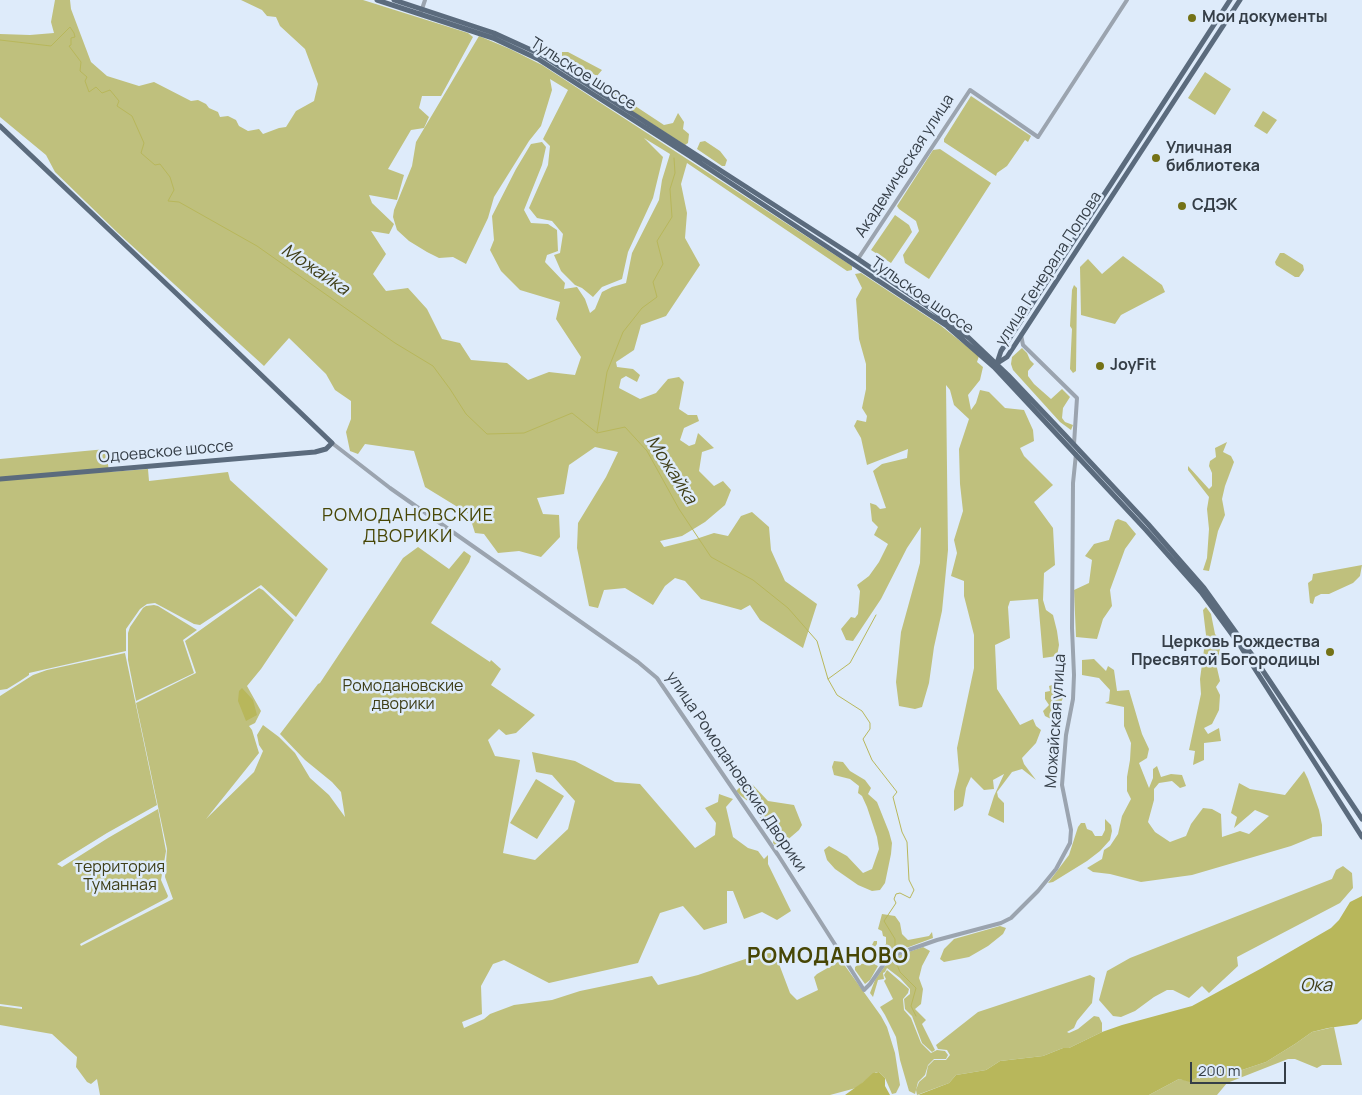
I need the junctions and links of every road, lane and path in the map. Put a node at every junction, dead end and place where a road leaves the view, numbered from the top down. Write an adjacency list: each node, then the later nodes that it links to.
1 (377, 0): 7 (main road, Тульское шоссе)
2 (394, 0): 7 (main road, Тульское шоссе)
3 (425, 0): 7 (street)
4 (1127, 0): 9 (street, Академическая улица)
5 (1230, 0): 11 (main road, улица Генерала Попова)
6 (1240, 0): 10 (main road, улица Генерала Попова)
7 (421, 11): 9 (main road, Тульское шоссе); 16 (main road, Тульское шоссе)
8 (0, 126): 20 (main road)
9 (858, 260): 14 (main road, Тульское шоссе)
10 (1021, 335): 12 (main road, улица Генерала Попова); 18 (street)
11 (1009, 339): 12 (main road); 13 (main road, улица Генерала Попова)
12 (1015, 343): 15 (main road, улица Генерала Попова)
13 (1000, 352): 14 (main road); 16 (main road, улица Генерала Попова)
14 (986, 353): 16 (main road, Тульское шоссе)
15 (1007, 357): 16 (main road, улица Генерала Попова); 17 (main road)
16 (995, 365): 17 (main road, Тульское шоссе); 22 (main road, Тульское шоссе)
17 (1008, 374): 19 (main road, Тульское шоссе)
18 (1075, 429): 19 (street); 21 (street)
19 (1064, 434): 21 (main road, Тульское шоссе)
20 (332, 443): 25 (main road, Одоевское шоссе); 28 (street, улица Ромодановские Дворики)
21 (1074, 444): 26 (main road, Тульское шоссе)
22 (1076, 454): 23 (main road, Тульское шоссе); 24 (street, Можайская улица)
23 (1085, 464): 24 (street); 27 (main road, Тульское шоссе)
24 (1074, 468): 28 (street, Можайская улица)
25 (0, 479)
26 (1362, 818)
27 (1362, 836)
28 (864, 990)

